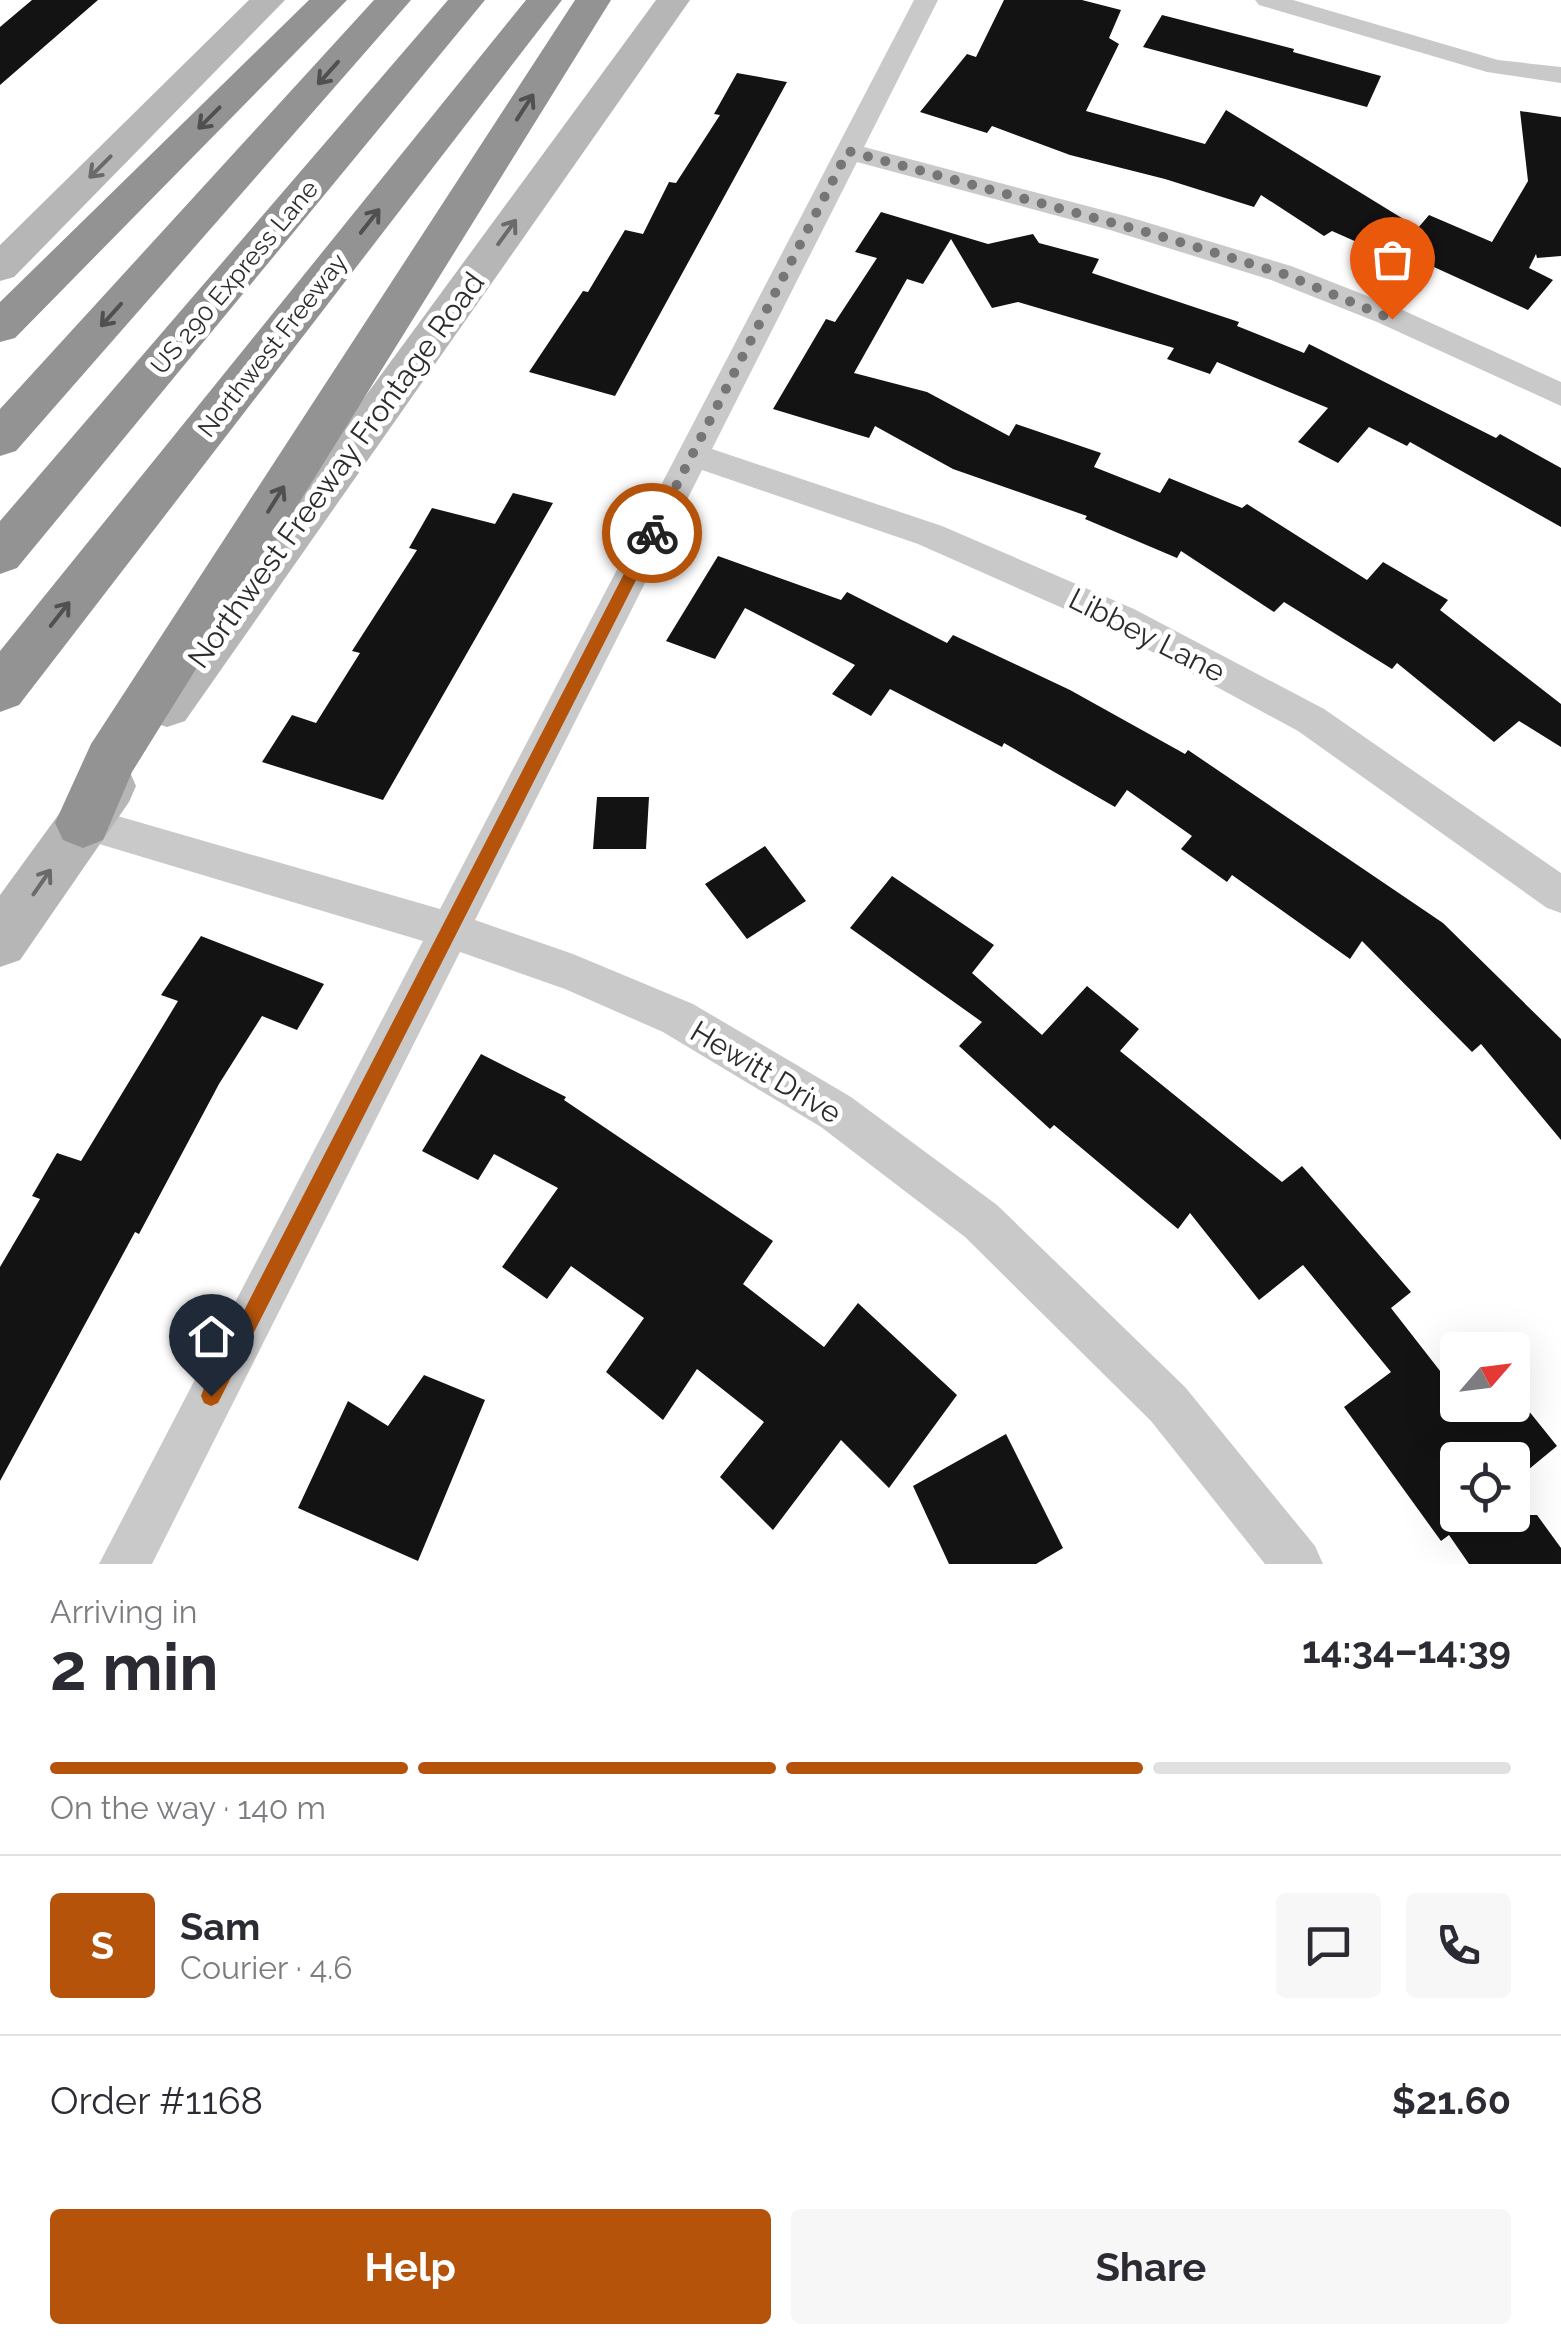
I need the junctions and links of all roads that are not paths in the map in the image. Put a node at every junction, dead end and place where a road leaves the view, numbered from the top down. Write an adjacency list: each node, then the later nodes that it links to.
1 (268, 0): 12 (main road, one-way to 12)
2 (329, 0): 13 (highway, one-way to 13)
3 (392, 0): 15 (highway, one-way to 15)
4 (467, 0): 17 (highway, US 290 Express Lane)
5 (544, 0): 18 (highway, Northwest Freeway, one-way to 5)
6 (593, 0): 19 (highway, one-way to 6)
7 (673, 0): 19 (main road, Northwest Freeway Frontage Road, one-way to 7)
8 (926, 0): 11 (street)
9 (1267, 0): 10 (street)
10 (1561, 75)
11 (848, 151): 14 (street); 16 (street)
12 (0, 268)
13 (0, 327)
14 (1561, 396)
15 (0, 440)
16 (693, 454): 20 (street, Libbey Lane); 21 (street)
17 (0, 555)
18 (0, 690)
19 (83, 823): 21 (street, Hewitt Drive); 22 (main road, Northwest Freeway Frontage Road, one-way to 19)
20 (1561, 895)
21 (449, 930): 23 (street); 24 (street, Hewitt Drive)
22 (0, 942)
23 (125, 1564)
24 (1297, 1564)

